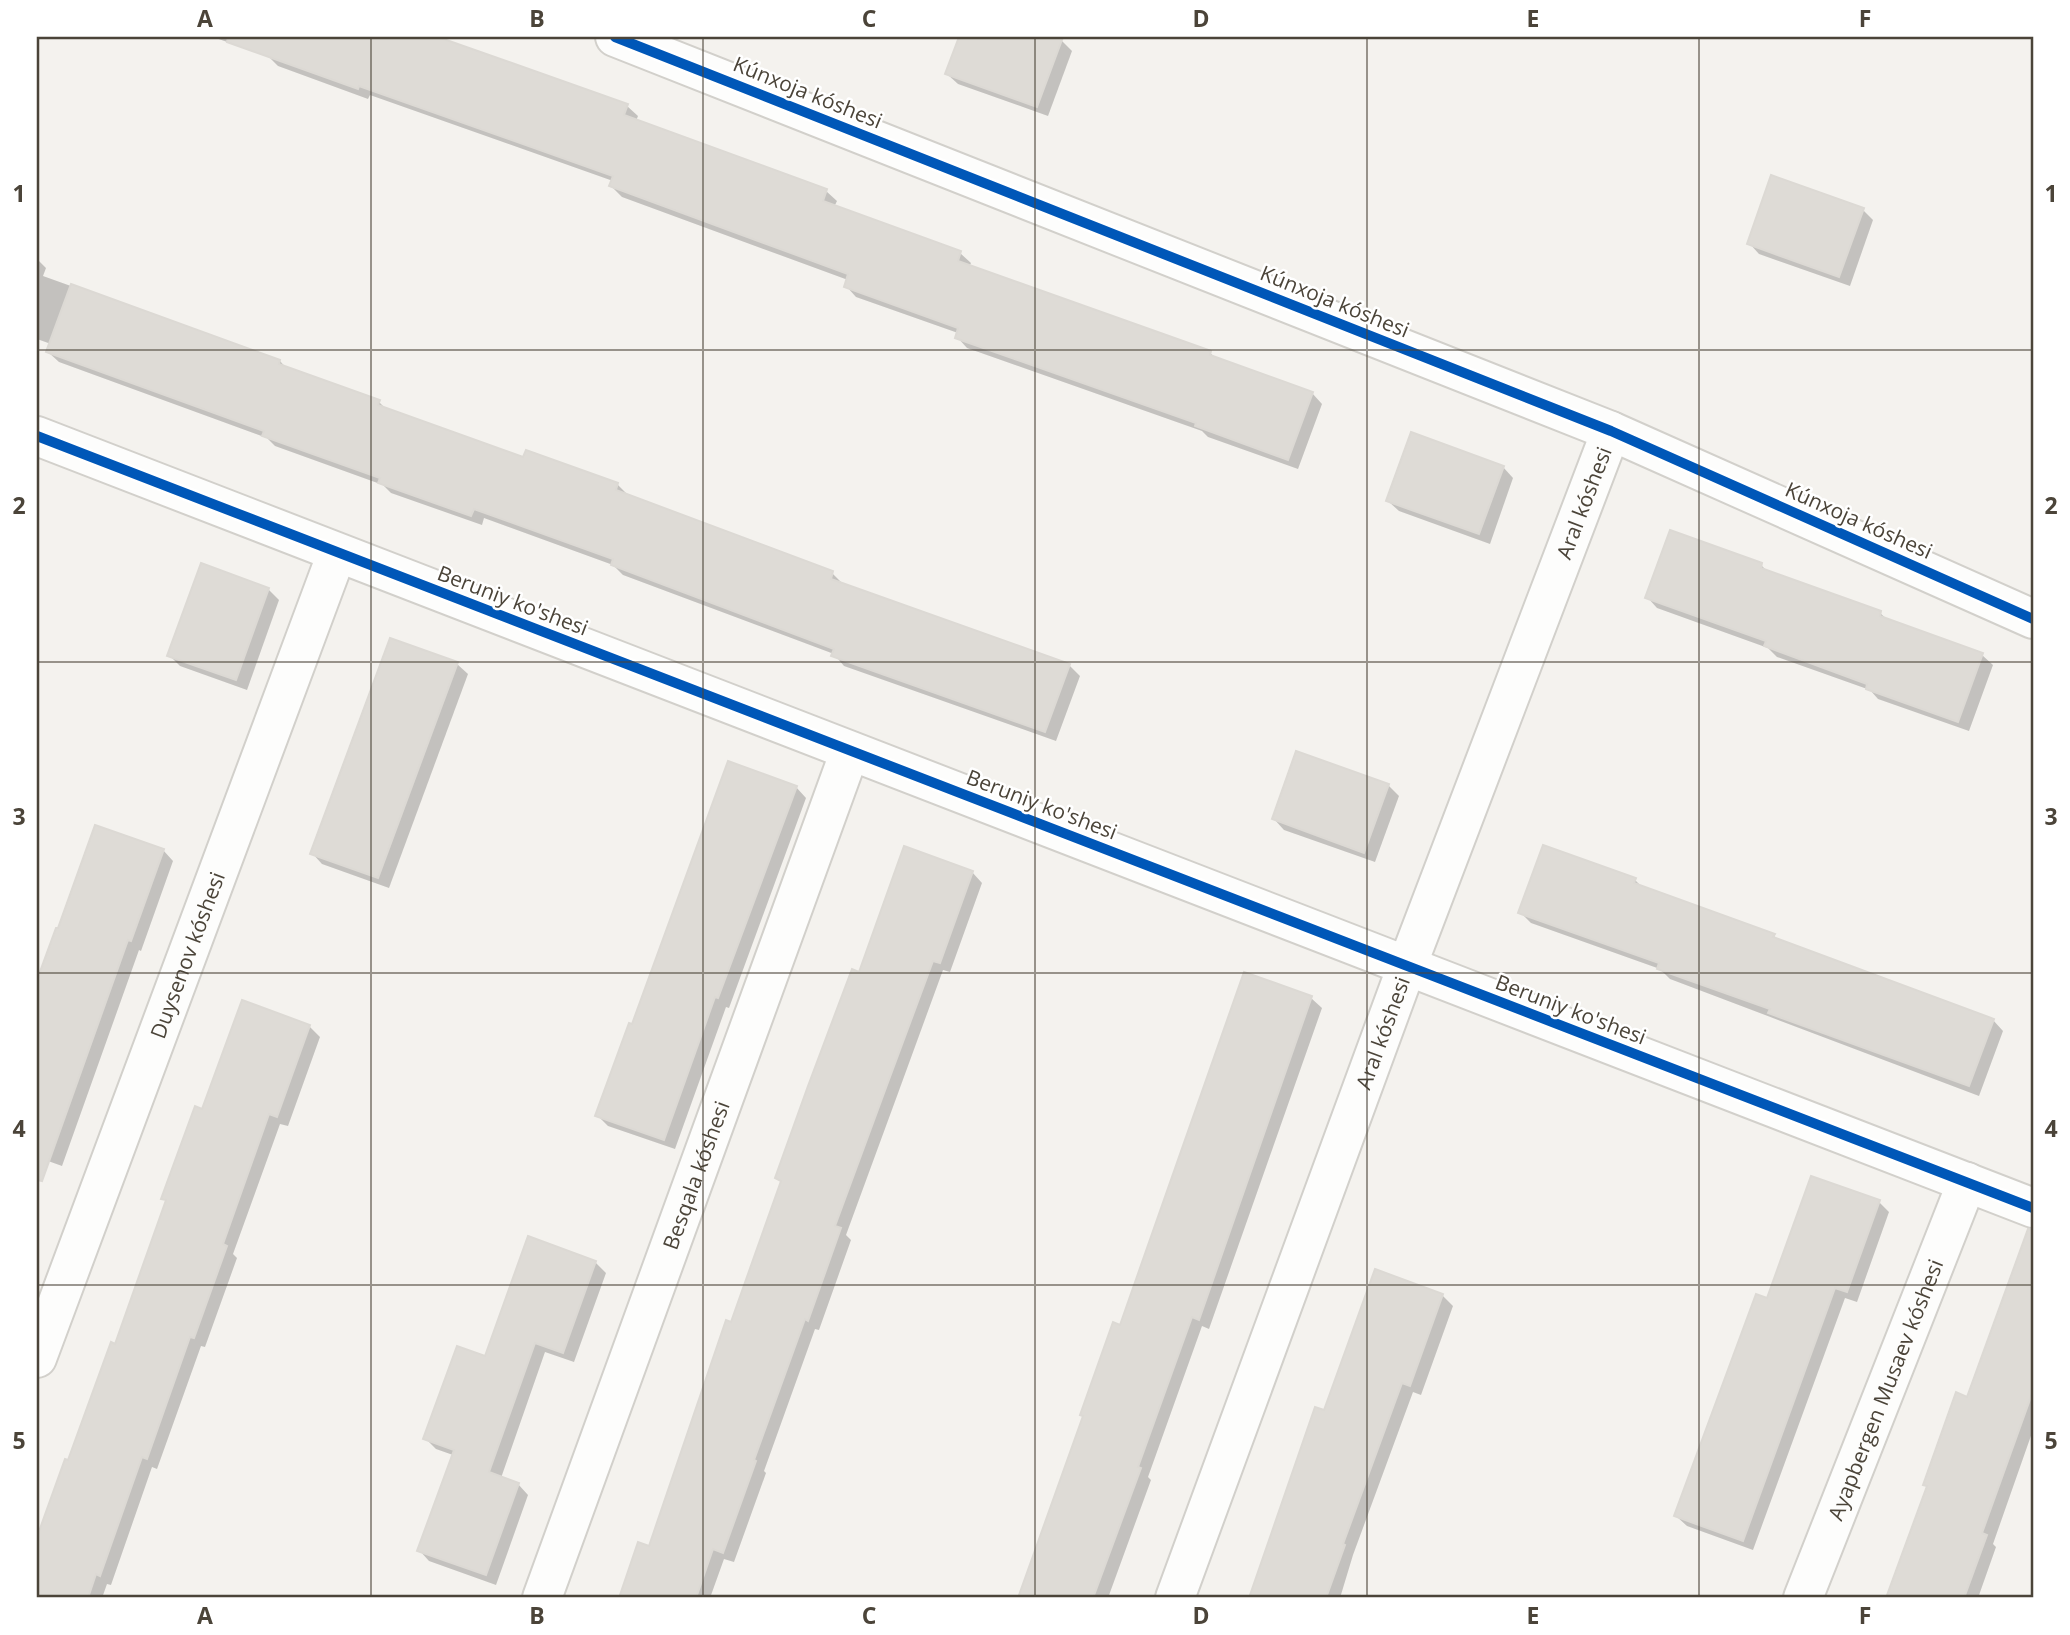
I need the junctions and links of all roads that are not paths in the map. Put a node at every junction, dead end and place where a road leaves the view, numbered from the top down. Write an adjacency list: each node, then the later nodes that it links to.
1 (615, 37): 2 (street, Kúnxoja kóshesi)
2 (1611, 431): 5 (street, Kúnxoja kóshesi); 7 (street, Aral kóshesi)
3 (37, 436): 4 (street, Beruniy ko'shesi)
4 (337, 553): 6 (street, Beruniy ko'shesi); 10 (street, Duysenov kóshesi)
5 (2033, 619)
6 (850, 751): 7 (street, Beruniy ko'shesi); 11 (street, Besqala kóshesi)
7 (1406, 966): 8 (street, Beruniy ko'shesi); 12 (street, Aral kóshesi)
8 (1967, 1182): 9 (street, Beruniy ko'shesi); 13 (street, Ayapbergen Musaev kóshesi)
9 (2033, 1208)
10 (37, 1358)
11 (542, 1598)
12 (1175, 1598)
13 (1803, 1598)

